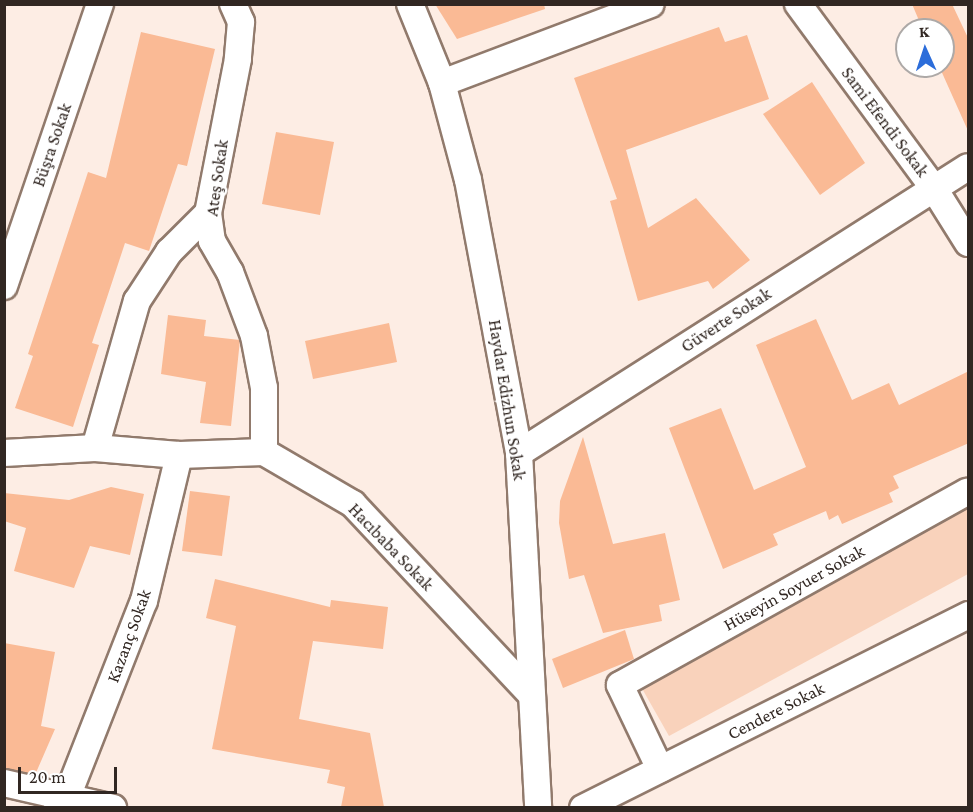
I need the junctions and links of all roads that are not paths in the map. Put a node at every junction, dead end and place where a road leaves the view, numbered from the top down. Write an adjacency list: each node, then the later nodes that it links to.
1 (100, 4): 11 (street, Büşra Sokak)
2 (233, 4): 9 (street, Ateş Sokak)
3 (410, 4): 6 (street, Haydar Edizhun Sokak)
4 (651, 4): 6 (street)
5 (798, 4): 8 (street, Sami Efendi Sokak)
6 (442, 83): 15 (street, Haydar Edizhun Sokak)
7 (969, 167): 8 (street, Güverte Sokak)
8 (933, 187): 10 (street, Sami Efendi Sokak); 15 (street, Güverte Sokak)
9 (208, 213): 12 (street); 13 (street, Ateş Sokak)
10 (969, 243)
11 (4, 286)
12 (95, 448): 14 (street); 16 (street)
13 (264, 452): 16 (street); 19 (street, Hacıbaba Sokak)
14 (4, 453)
15 (519, 453): 19 (street, Haydar Edizhun Sokak)
16 (178, 455): 22 (street, Kazanç Sokak)
17 (969, 491): 20 (street, Hüseyin Soyuer Sokak)
18 (969, 615): 20 (street, Cendere Sokak)
19 (531, 694): 24 (street, Haydar Edizhun Sokak)
20 (660, 769): 25 (street, Cendere Sokak)
21 (4, 783): 22 (street)
22 (62, 802): 23 (street)
23 (113, 807)
24 (538, 807)
25 (584, 807)

